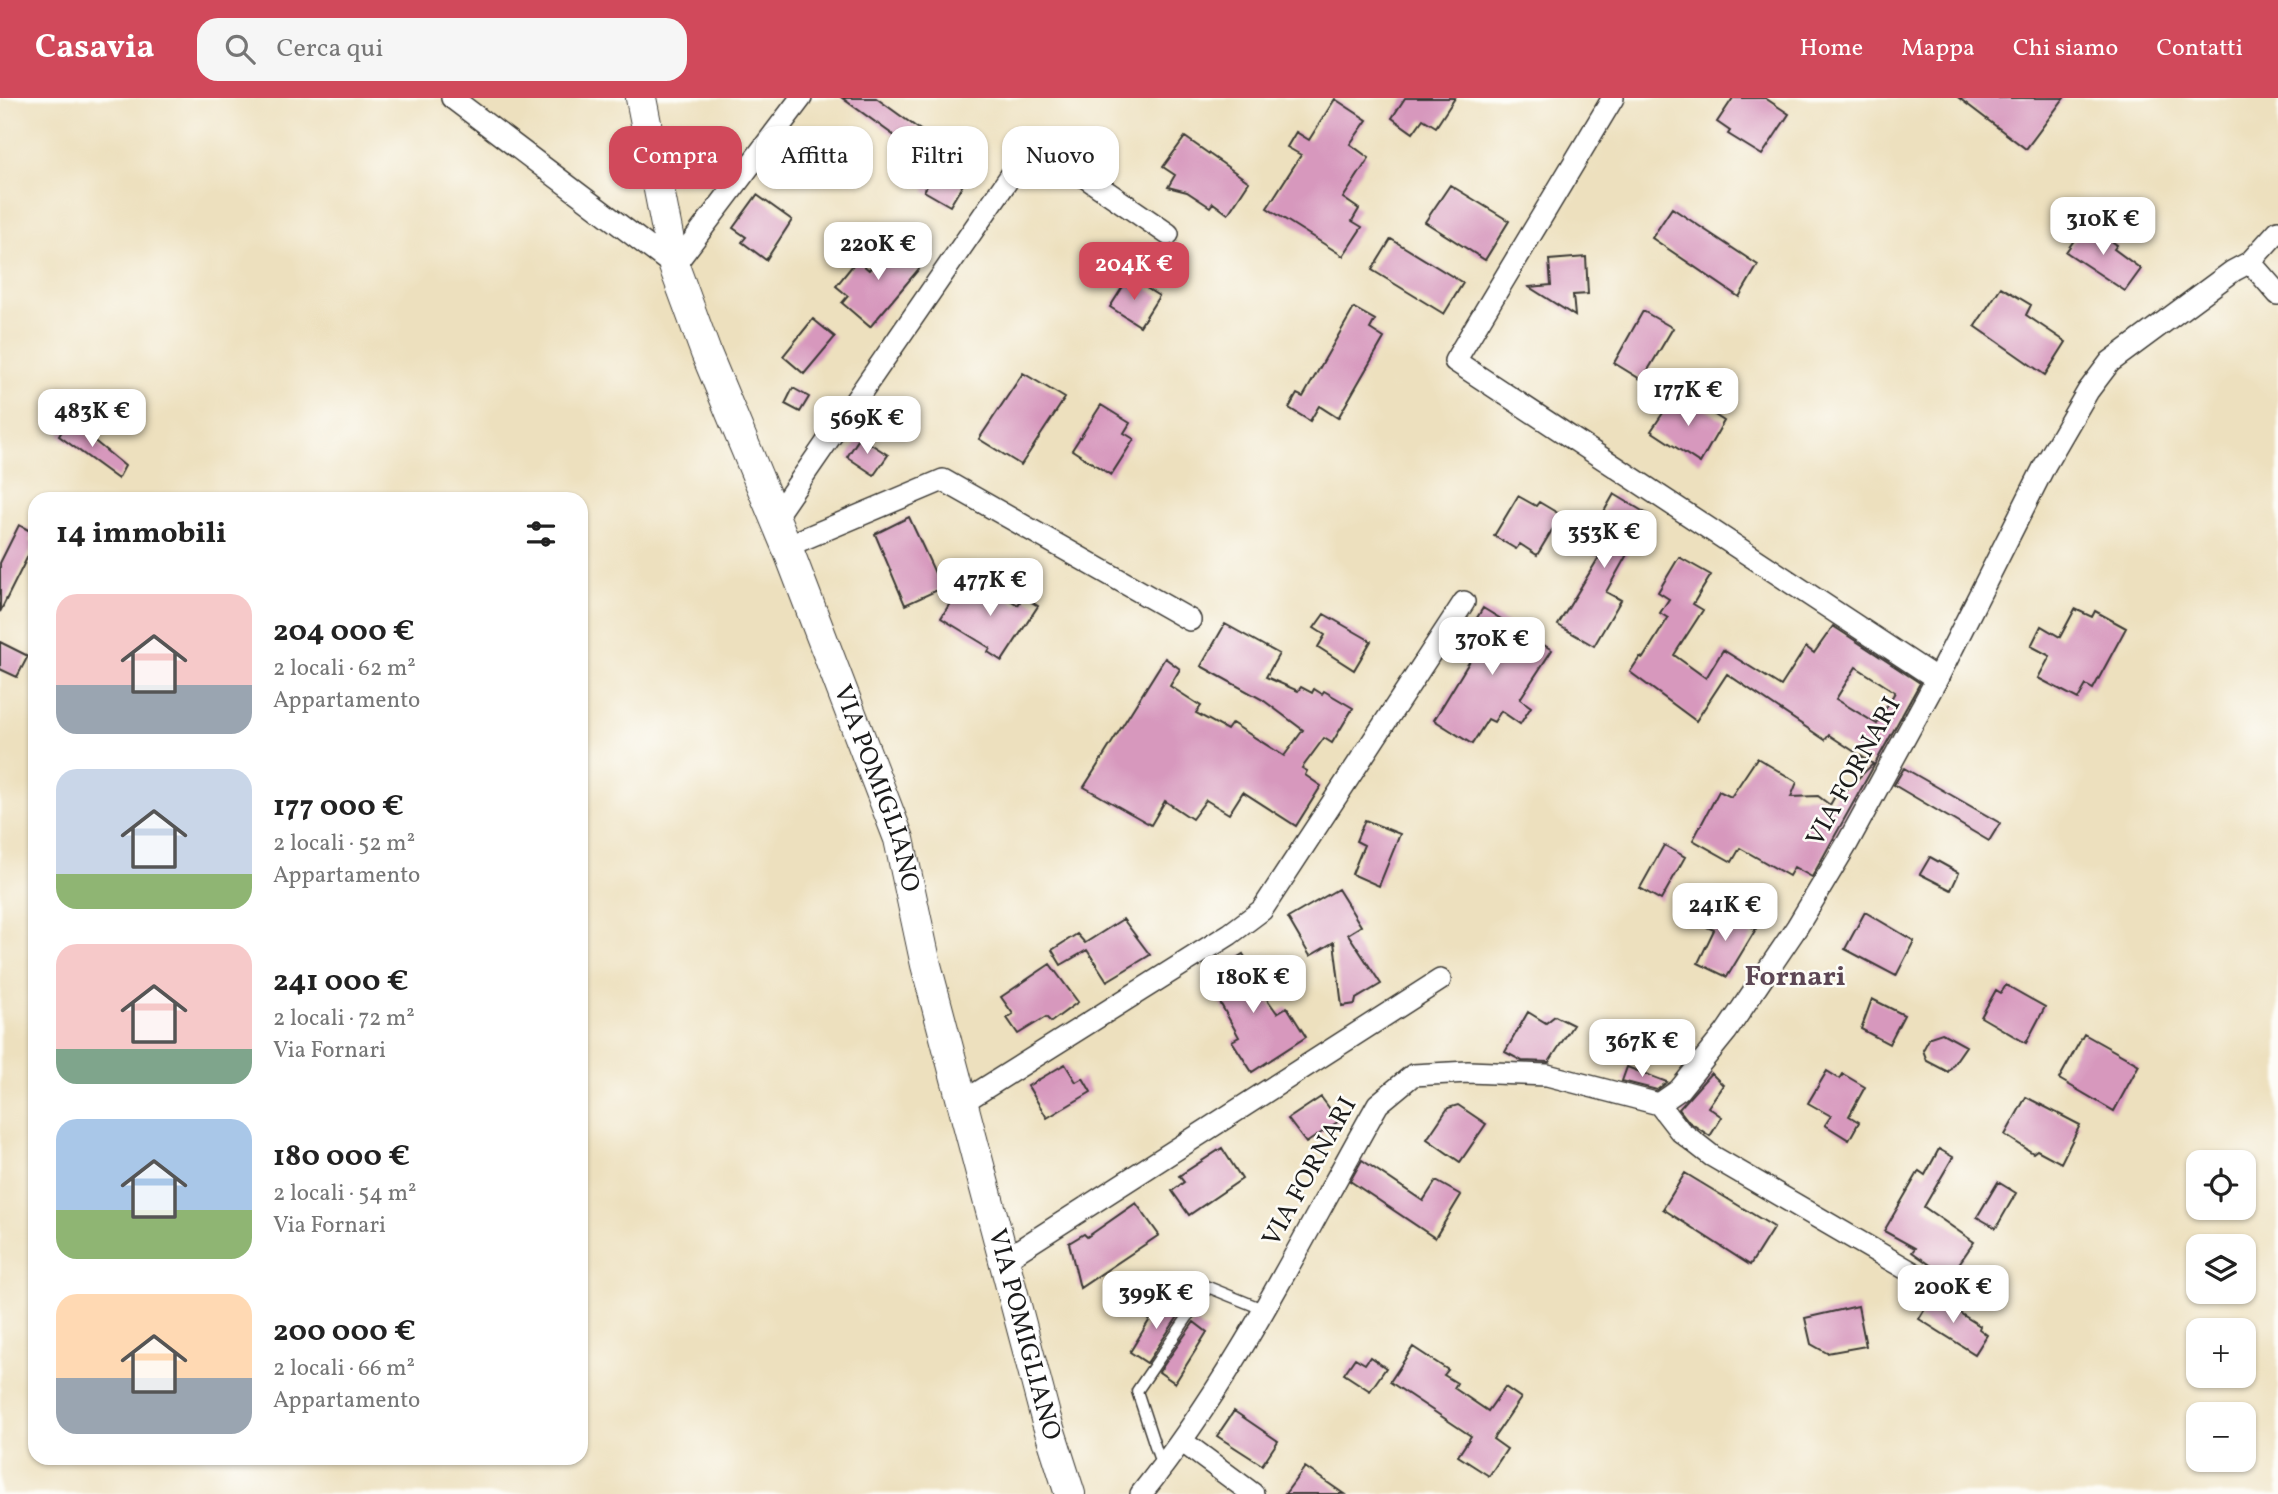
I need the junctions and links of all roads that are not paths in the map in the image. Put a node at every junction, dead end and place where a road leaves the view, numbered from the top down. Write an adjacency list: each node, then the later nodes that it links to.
1 (452, 98): 8 (street)
2 (640, 98): 8 (street, VIA POMIGLIANO)
3 (801, 98): 8 (street)
4 (1613, 98): 14 (street)
5 (2278, 231): 7 (street, VIA FORNARI)
6 (1168, 234): 10 (street)
7 (2250, 262): 9 (street); 14 (street, VIA FORNARI)
8 (674, 266): 10 (street, VIA POMIGLIANO)
9 (2278, 294)
10 (775, 517): 11 (street, VIA POMIGLIANO)
11 (787, 546): 13 (street); 16 (street, VIA POMIGLIANO)
12 (1464, 602): 16 (street)
13 (1190, 620)
14 (1937, 678): 17 (street, VIA FORNARI)
15 (1440, 980): 18 (street)
16 (962, 1102): 18 (street, VIA POMIGLIANO)
17 (1659, 1104): 19 (street); 20 (street, VIA FORNARI)
18 (1004, 1260): 23 (street, VIA POMIGLIANO)
19 (1927, 1281)
20 (1265, 1310): 21 (street, VIA FORNARI); 22 (lane)
21 (1183, 1442): 22 (street, VIA FORNARI); 25 (street)
22 (1162, 1467): 24 (street, VIA FORNARI)
23 (1070, 1494)
24 (1141, 1494)
25 (1253, 1494)

